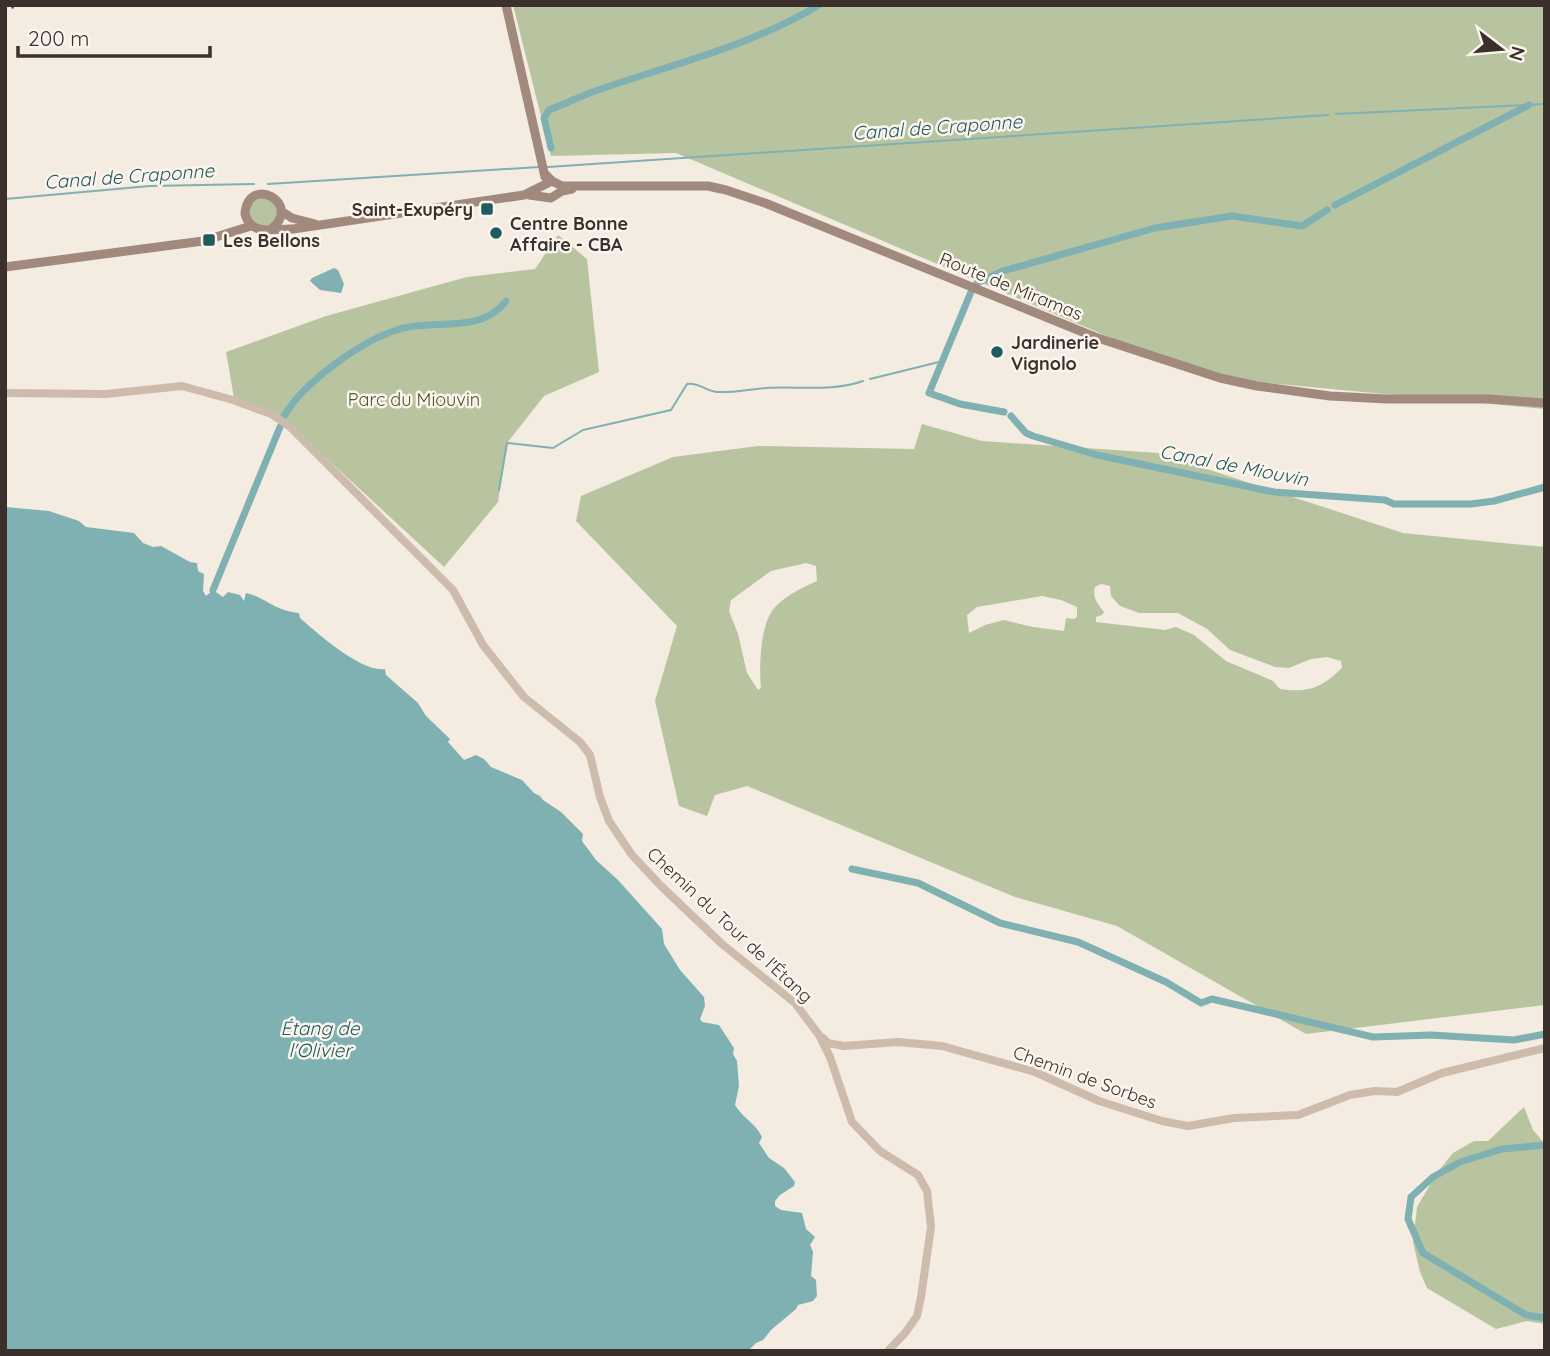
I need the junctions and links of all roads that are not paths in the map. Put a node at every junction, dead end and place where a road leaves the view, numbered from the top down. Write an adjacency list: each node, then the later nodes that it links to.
1 (506, 5): 2 (main road)
2 (549, 186): 5 (main road); 11 (main road, Route de Miramas)
3 (282, 211): 4 (main road); 5 (main road); 7 (main road)
4 (245, 214): 6 (main road); 8 (main road)
5 (318, 225): 7 (main road)
6 (251, 226): 7 (main road); 8 (main road)
7 (271, 229)
8 (228, 233): 9 (main road)
9 (5, 267)
10 (5, 393): 12 (street, Chemin du Tour de l'Étang)
11 (1545, 403)
12 (819, 1035): 13 (street, Chemin de Sorbes); 14 (street, Chemin du Tour de l'Étang)
13 (1545, 1048)
14 (888, 1351)

